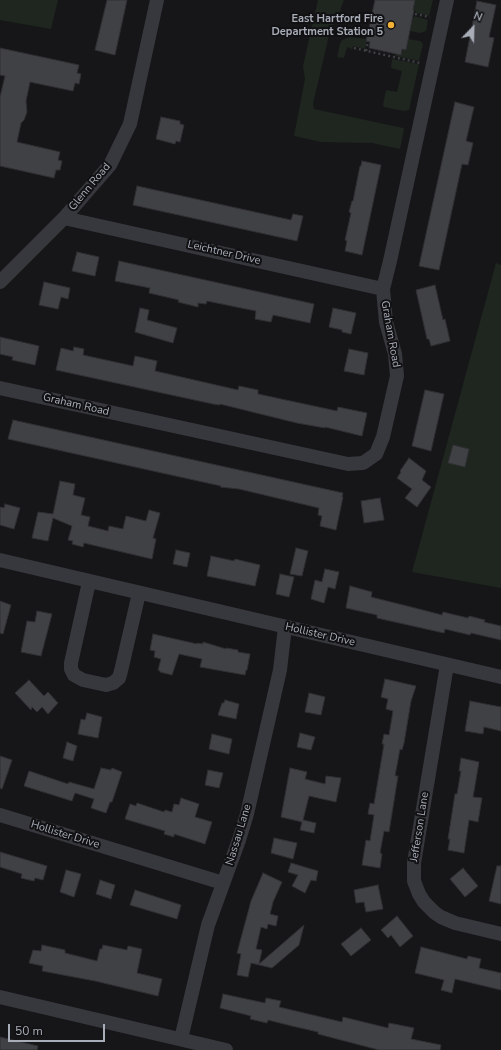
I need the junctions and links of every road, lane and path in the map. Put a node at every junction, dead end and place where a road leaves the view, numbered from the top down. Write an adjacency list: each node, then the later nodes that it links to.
1 (157, 0): 9 (street, Glenn Road)
2 (447, 0): 11 (street, Graham Road)
3 (415, 14): 4 (path)
4 (430, 18)
5 (368, 41): 7 (path)
6 (354, 48): 7 (path)
7 (366, 51): 8 (path)
8 (421, 63)
9 (64, 218): 10 (street, Glenn Road); 11 (street, Leichtner Drive)
10 (0, 282)
11 (383, 289): 12 (street, Graham Road)
12 (0, 388)
13 (0, 560): 14 (street, Hollister Drive)
14 (89, 582): 15 (street, Hollister Drive); 15 (street)
15 (139, 593): 16 (street, Hollister Drive)
16 (285, 627): 17 (street, Hollister Drive); 20 (street, Nassau Lane)
17 (447, 665): 18 (street, Hollister Drive); 21 (street, Jefferson Lane)
18 (501, 677)
19 (0, 815): 20 (street, Hollister Drive)
20 (223, 883): 23 (street, Nassau Lane)
21 (501, 934)
22 (0, 997): 23 (street)
23 (181, 1039): 24 (street)
24 (226, 1050)

